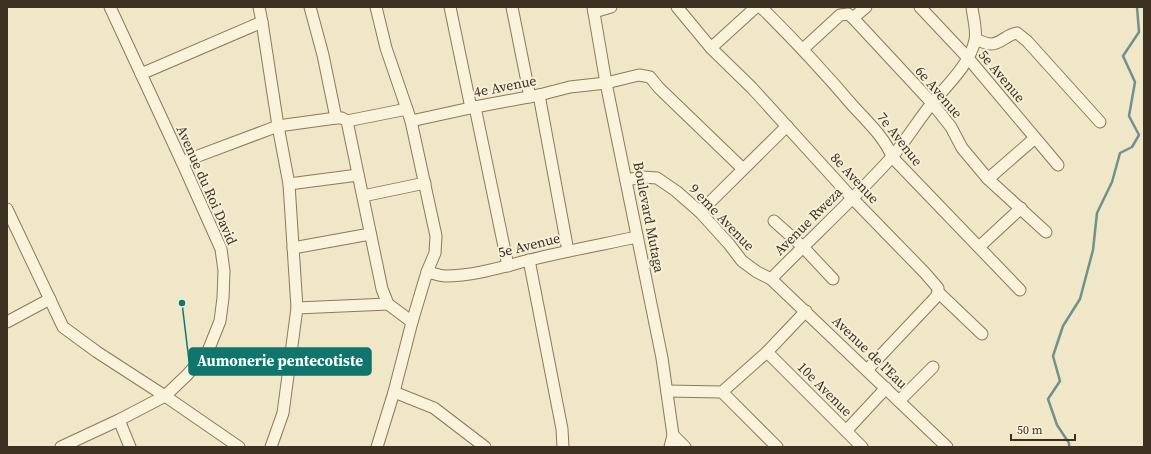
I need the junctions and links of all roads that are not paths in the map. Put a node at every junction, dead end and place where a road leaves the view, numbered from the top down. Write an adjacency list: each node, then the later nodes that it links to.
1 (110, 7): 20 (street, Avenue du Roi David)
2 (259, 7): 15 (street)
3 (310, 7): 26 (street)
4 (450, 7): 24 (street)
5 (512, 7): 22 (street)
6 (612, 7): 13 (street, Boulevard Mutaga)
7 (677, 7): 17 (street, 8e Avenue)
8 (757, 7): 17 (street, 7e Avenue); 18 (street, 7e Avenue)
9 (866, 7): 14 (street)
10 (920, 7): 19 (street, 5e Avenue)
11 (972, 7): 16 (street, Avenue Rweza)
12 (379, 8): 25 (street)
13 (593, 9): 21 (street, Boulevard Mutaga)
14 (853, 18): 18 (street); 23 (street, 6e Avenue)
15 (262, 22): 20 (street); 29 (street)
16 (976, 39): 19 (street, Avenue Rweza); 28 (street)
17 (711, 48): 30 (street, 8e Avenue)
18 (803, 49): 32 (street, 7e Avenue)
19 (968, 58): 23 (street, Avenue Rweza); 31 (street, 5e Avenue)
20 (141, 74): 33 (street, Avenue du Roi David)
21 (606, 83): 22 (street, 4e Avenue); 35 (street, 4e Avenue); 38 (street, Boulevard Mutaga)
22 (534, 96): 24 (street, 4e Avenue); 53 (street)
23 (932, 103): 32 (street, Avenue Rweza); 37 (street, 6e Avenue)
24 (473, 107): 27 (street, 4e Avenue); 55 (street)
25 (407, 109): 26 (street); 27 (street)
26 (342, 119): 29 (street); 36 (street)
27 (411, 121): 39 (street)
28 (1100, 122)
29 (278, 126): 33 (street); 40 (street)
30 (787, 126): 35 (street); 42 (street, 8e Avenue)
31 (1034, 138): 34 (street, 5e Avenue); 37 (street)
32 (892, 157): 42 (street, Avenue Rweza); 51 (street, 7e Avenue)
33 (182, 162): 75 (street, Avenue du Roi David)
34 (1058, 165)
35 (743, 169): 45 (street)
36 (358, 175): 40 (street); 41 (street)
37 (988, 179): 43 (street, 6e Avenue)
38 (626, 180): 45 (street, 9 eme Avenue); 49 (street, Boulevard Mutaga)
39 (425, 183): 41 (street); 56 (street)
40 (289, 184): 52 (street)
41 (363, 196): 48 (street)
42 (852, 198): 50 (street, Avenue Rweza); 60 (street, 8e Avenue)
43 (1021, 208): 47 (street, 6e Avenue); 51 (street)
44 (7, 209): 61 (street)
45 (700, 212): 57 (street, 9 eme Avenue)
46 (774, 221): 50 (street)
47 (1046, 232)
48 (370, 234): 52 (street); 62 (street)
49 (637, 237): 53 (street, 5e Avenue); 72 (street, Boulevard Mutaga)
50 (803, 247): 57 (street, Avenue Rweza); 58 (street)
51 (978, 247): 59 (street, 7e Avenue)
52 (293, 248): 63 (street)
53 (568, 251): 54 (street, 5e Avenue)
54 (529, 260): 55 (street, 5e Avenue); 86 (street)
55 (508, 266): 56 (street, 5e Avenue)
56 (427, 272): 66 (street)
57 (772, 279): 64 (street, Avenue de l'Eau)
58 (833, 279)
59 (1020, 290)
60 (938, 292): 67 (street, 8e Avenue); 70 (street)
61 (50, 299): 65 (street); 75 (street)
62 (388, 304): 63 (street); 66 (street)
63 (297, 308): 83 (street)
64 (806, 312): 68 (street); 70 (street, Avenue de l'Eau)
65 (7, 322)
66 (412, 322): 73 (street)
67 (982, 334)
68 (767, 352): 74 (street); 78 (street, 10e Avenue)
69 (933, 366): 76 (street)
70 (867, 370): 71 (street, Avenue de l'Eau)
71 (886, 388): 76 (street, Avenue de l'Eau); 78 (street)
72 (667, 391): 74 (street); 79 (street, Boulevard Mutaga)
73 (394, 392): 84 (street); 85 (street)
74 (722, 392): 89 (street)
75 (165, 396): 77 (street, Avenue du Roi David); 82 (street)
76 (899, 401): 91 (street, Avenue de l'Eau)
77 (119, 420): 80 (street, Avenue du Roi David); 81 (street)
78 (846, 431): 90 (street, 10e Avenue)
79 (673, 435): 87 (street, Boulevard Mutaga); 88 (street)
80 (61, 447)
81 (130, 447)
82 (239, 447)
83 (271, 447)
84 (377, 447)
85 (485, 447)
86 (562, 447)
87 (670, 447)
88 (685, 447)
89 (777, 447)
90 (861, 447)
91 (947, 447)

